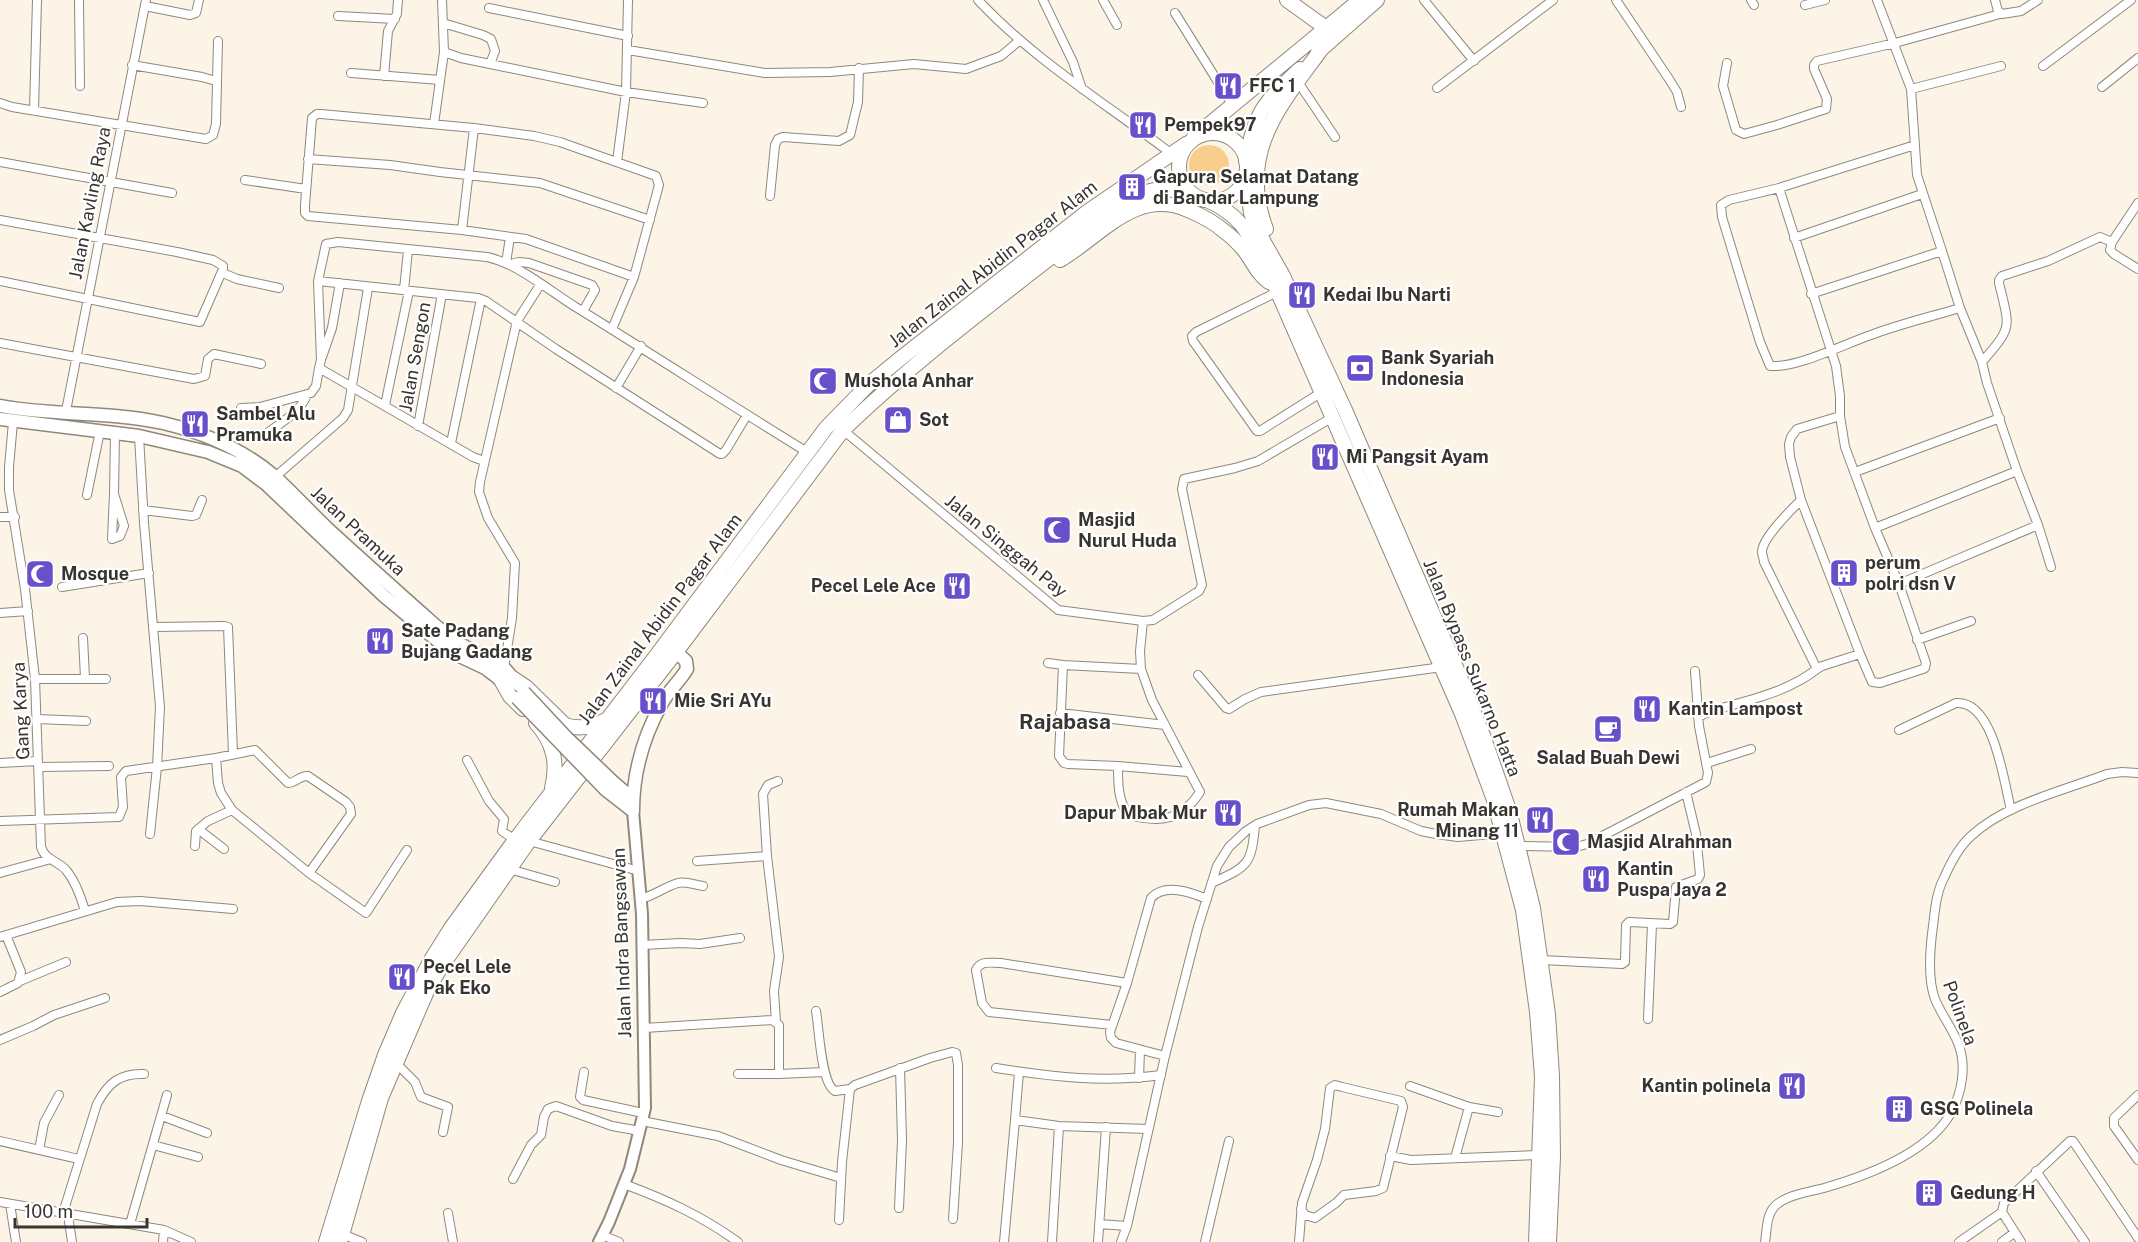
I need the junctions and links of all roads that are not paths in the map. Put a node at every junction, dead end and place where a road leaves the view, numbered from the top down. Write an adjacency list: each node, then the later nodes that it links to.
1 (36, 0): 61 (street)
2 (79, 0): 51 (street)
3 (199, 0): 21 (street)
4 (398, 0): 27 (street)
5 (442, 0): 28 (street)
6 (628, 0): 31 (street)
7 (978, 0): 32 (street)
8 (1043, 0): 55 (street)
9 (1103, 0): 29 (street)
10 (1287, 0): 30 (highway)
11 (1360, 0): 30 (highway, Jalan Zainal Abidin Pagar Alam)
12 (1377, 0): 35 (highway)
13 (1424, 0): 39 (street)
14 (1553, 0): 39 (street)
15 (1616, 0): 60 (street)
16 (1825, 0): 22 (street)
17 (1877, 0): 34 (street)
18 (1995, 0): 25 (street)
19 (2038, 0): 25 (street)
20 (2131, 0): 44 (street)
21 (146, 3): 42 (street, Jalan Kavling Raya)
22 (1805, 5)
23 (489, 8): 31 (street)
24 (1176, 13): 59 (street)
25 (2001, 14): 34 (street)
26 (338, 16): 27 (street)
27 (395, 19): 47 (street)
28 (442, 23): 37 (street); 41 (street)
29 (1117, 25)
30 (1326, 28): 59 (highway, Jalan Zainal Abidin Pagar Alam)
31 (628, 36): 36 (street)
32 (1020, 40): 45 (street); 55 (street)
33 (218, 41): 49 (street)
34 (1895, 43): 40 (street); 54 (street)
35 (1323, 47): 50 (highway); 72 (highway)
36 (628, 50): 45 (street); 56 (street)
37 (444, 52): 41 (street); 48 (street)
38 (2138, 58): 52 (street)
39 (1474, 61): 53 (street)
40 (1726, 63)
41 (490, 64): 56 (street)
42 (132, 65): 49 (street); 63 (street, Jalan Kavling Raya)
43 (2001, 66): 54 (street)
44 (2043, 66)
45 (859, 68): 80 (street)
46 (351, 73): 47 (street)
47 (384, 75): 48 (street)
48 (440, 80): 62 (street)
49 (216, 81): 63 (street)
50 (1298, 82): 65 (street); 101 (highway)
51 (80, 86)
52 (2102, 87)
53 (1437, 88)
54 (1911, 89): 67 (street)
55 (1082, 90): 68 (street)
56 (626, 92): 58 (street); 71 (street)
57 (0, 103): 61 (street)
58 (703, 103)
59 (1233, 106): 66 (highway, Jalan Zainal Abidin Pagar Alam)
60 (1681, 107)
61 (34, 110): 63 (street)
62 (434, 124): 64 (street); 69 (street)
63 (120, 125): 75 (street, Jalan Kavling Raya)
64 (474, 128): 71 (street); 73 (street)
65 (1335, 137)
66 (1190, 141): 68 (highway, Jalan Zainal Abidin Pagar Alam); 72 (highway); 81 (highway)
67 (1915, 145): 76 (street); 79 (street)
68 (1173, 155): 90 (highway, Jalan Zainal Abidin Pagar Alam)
69 (308, 159): 73 (street); 77 (street)
70 (0, 162): 75 (street)
71 (617, 162): 83 (street)
72 (1246, 167): 81 (highway); 101 (highway, Jalan Bypass Sukarno Hatta)
73 (468, 175): 83 (street); 85 (street)
74 (245, 180): 77 (street)
75 (110, 183): 78 (street); 87 (street, Jalan Kavling Raya)
76 (1779, 188): 88 (street); 116 (street)
77 (306, 189): 85 (street)
78 (172, 193)
79 (1922, 194): 88 (street); 92 (street)
80 (770, 196)
81 (1202, 199): 90 (highway, Jalan Zainal Abidin Pagar Alam); 101 (highway, Jalan Bypass Sukarno Hatta)
82 (2138, 203): 89 (street)
83 (650, 219): 97 (street)
84 (0, 220): 87 (street)
85 (462, 230): 86 (street)
86 (510, 237): 93 (street); 97 (street)
87 (98, 238): 96 (street); 108 (street, Jalan Kavling Raya)
88 (1794, 238): 107 (street)
89 (2112, 242): 94 (street); 118 (street)
90 (1058, 244): 95 (highway, Jalan Zainal Abidin Pagar Alam); 144 (highway, Jalan Zainal Abidin Pagar Alam)
91 (408, 250): 93 (street); 99 (street); 105 (street)
92 (1942, 251): 107 (street); 110 (street)
93 (508, 263): 102 (street); 111 (street)
94 (2138, 269)
95 (1036, 270): 101 (highway); 138 (highway, Jalan Zainal Abidin Pagar Alam)
96 (223, 273): 103 (street); 108 (street)
97 (634, 277): 113 (street)
98 (0, 281): 108 (street)
99 (318, 281): 100 (street); 120 (street)
100 (340, 283): 104 (street); 120 (street)
101 (1278, 284): 123 (highway, Jalan Bypass Sukarno Hatta); 123 (street); 160 (highway, Jalan Bypass Sukarno Hatta)
102 (540, 285): 111 (street); 112 (street)
103 (279, 288)
104 (368, 288): 105 (street); 121 (street)
105 (406, 290): 106 (street); 125 (street)
106 (442, 294): 109 (street); 137 (street, Jalan Sengon)
107 (1811, 294): 116 (street)
108 (87, 299): 117 (street, Jalan Kavling Raya)
109 (481, 299): 112 (street); 143 (street)
110 (1960, 308): 116 (street); 118 (street)
111 (583, 311): 113 (street)
112 (517, 321): 122 (street); 145 (street)
113 (612, 329): 115 (street)
114 (0, 343): 117 (street)
115 (641, 346): 122 (street); 130 (street)
116 (1832, 351): 131 (street)
117 (75, 357): 119 (street); 129 (street, Jalan Kavling Raya)
118 (1982, 362): 133 (street)
119 (261, 364)
120 (320, 364): 121 (street); 124 (street)
121 (352, 386): 125 (street); 148 (street)
122 (616, 388): 130 (street)
123 (1322, 392): 132 (highway, Jalan Bypass Sukarno Hatta)
124 (307, 394): 127 (street); 142 (street)
125 (385, 405): 137 (street)
126 (0, 406): 128 (main road, Jalan Pramuka)
127 (241, 408)
128 (48, 411): 129 (main road, Jalan Pramuka); 136 (main road)
129 (66, 411): 148 (main road, Jalan Pramuka)
130 (747, 415): 144 (street)
131 (1840, 416): 147 (street); 152 (street)
132 (1333, 417): 160 (highway, Jalan Bypass Sukarno Hatta); 167 (street, Jalan Singgah Pay)
133 (2000, 418): 146 (street); 147 (street)
134 (0, 419): 135 (main road, Jalan Pramuka)
135 (13, 422): 136 (main road, Jalan Pramuka); 155 (street, Gang Karya)
136 (49, 426): 139 (main road, Jalan Pramuka)
137 (418, 426): 143 (street)
138 (843, 430): 167 (street, Jalan Singgah Pay); 172 (highway, Jalan Zainal Abidin Pagar Alam)
139 (100, 431): 140 (main road, Jalan Pramuka); 150 (street)
140 (116, 433): 141 (main road, Jalan Pramuka); 149 (street)
141 (140, 436): 153 (street); 156 (main road, Jalan Pramuka)
142 (262, 437)
143 (451, 443): 145 (street)
144 (807, 452): 187 (highway, Jalan Zainal Abidin Pagar Alam)
145 (484, 461): 181 (street)
146 (2017, 471): 157 (street); 158 (street)
147 (1855, 472): 158 (street)
148 (275, 477): 156 (main road, Jalan Pramuka)
149 (114, 494): 149 (street)
150 (87, 495)
151 (202, 500): 153 (street)
152 (1801, 500): 173 (street); 179 (street)
153 (143, 510): 161 (street)
154 (0, 517): 155 (street)
155 (15, 517): 165 (street, Gang Karya)
156 (314, 523): 181 (main road, Jalan Pramuka)
157 (2038, 525): 159 (street); 162 (street)
158 (1875, 528): 162 (street)
159 (2051, 567)
160 (1407, 572): 164 (highway, Jalan Bypass Sukarno Hatta)
161 (149, 573): 163 (street); 169 (street)
162 (1899, 584): 171 (street)
163 (62, 587)
164 (1417, 594): 176 (highway, Jalan Bypass Sukarno Hatta); 220 (highway, Jalan Bypass Sukarno Hatta)
165 (28, 611): 166 (street); 183 (street, Gang Karya)
166 (0, 613)
167 (1143, 621): 177 (street)
168 (1971, 621): 171 (street)
169 (154, 627): 195 (street); 203 (street)
170 (83, 638): 182 (street)
171 (1917, 640): 173 (street)
172 (676, 652): 209 (main road, Jalan Indra Bangsawan); 218 (highway, Jalan Zainal Abidin Pagar Alam)
173 (1860, 654): 179 (street)
174 (1048, 663): 175 (street)
175 (1063, 665): 177 (street); 185 (street)
176 (1442, 667): 180 (street); 216 (highway, Jalan Bypass Sukarno Hatta)
177 (1141, 669): 191 (street)
178 (1695, 671): 186 (street)
179 (1814, 671): 186 (street)
180 (1198, 675)
181 (506, 676): 190 (highway); 193 (highway); 209 (main road, Jalan Pramuka, bridge)
182 (85, 678): 183 (street); 184 (street)
183 (35, 679): 188 (street, Gang Karya)
184 (106, 679)
185 (1060, 713): 191 (street); 202 (street)
186 (1698, 717): 199 (street)
187 (608, 718): 190 (highway); 208 (highway, Jalan Zainal Abidin Pagar Alam)
188 (37, 719): 189 (street); 200 (street, Gang Karya)
189 (86, 721)
190 (565, 725): 193 (highway)
191 (1165, 726): 204 (street)
192 (1899, 730): 211 (street)
193 (550, 743): 208 (highway)
194 (1751, 749): 199 (street)
195 (232, 754): 196 (street); 229 (street)
196 (216, 758): 203 (street); 210 (street)
197 (467, 760): 218 (street)
198 (0, 763): 200 (street)
199 (1707, 763): 207 (street)
200 (39, 764): 201 (street); 212 (street, Gang Karya)
201 (109, 766)
202 (1118, 766): 204 (street); 204 (street)
203 (157, 767): 212 (street); 217 (street)
204 (1188, 772)
205 (2138, 772): 211 (street, Polinela)
206 (778, 781): 223 (street)
207 (1686, 792): 220 (street); 237 (street)
208 (550, 793): 218 (highway, Jalan Zainal Abidin Pagar Alam)
209 (633, 805): 227 (street, Jalan Indra Bangsawan)
210 (232, 810): 215 (street); 229 (street)
211 (2011, 810): 329 (street, Polinela)
212 (40, 819): 213 (street); 224 (street, Gang Karya)
213 (0, 821)
214 (1255, 826): 216 (street); 231 (street); 231 (street)
215 (198, 829): 219 (street); 221 (street)
216 (1503, 833): 285 (highway, Jalan Bypass Sukarno Hatta)
217 (150, 834)
218 (522, 841): 226 (highway, Jalan Zainal Abidin Pagar Alam); 227 (street); 255 (highway, Jalan Zainal Abidin Pagar Alam)
219 (195, 846)
220 (1519, 846): 241 (highway, Jalan Bypass Sukarno Hatta)
221 (224, 849)
222 (407, 850): 229 (street)
223 (766, 856): 225 (street); 249 (street)
224 (51, 860): 228 (street); 236 (street, Gang Karya)
225 (697, 861)
226 (509, 869): 230 (street); 255 (highway, Jalan Zainal Abidin Pagar Alam)
227 (639, 871): 233 (street, Jalan Indra Bangsawan)
228 (0, 873)
229 (309, 873)
230 (555, 882)
231 (1212, 883): 234 (street)
232 (703, 886): 233 (street)
233 (640, 898): 240 (street, Jalan Indra Bangsawan)
234 (1207, 899): 244 (street); 254 (street)
235 (233, 909): 236 (street)
236 (85, 911): 238 (street)
237 (1653, 924): 241 (street); 248 (street)
238 (3, 936): 243 (street)
239 (740, 938): 240 (street)
240 (642, 945): 251 (street, Jalan Indra Bangsawan)
241 (1542, 960): 328 (highway, Jalan Bypass Sukarno Hatta)
242 (66, 962): 243 (street)
243 (20, 981): 245 (street)
244 (1127, 983): 250 (street); 250 (street)
245 (0, 992)
246 (105, 998): 252 (street)
247 (816, 1011): 260 (street)
248 (1648, 1019)
249 (773, 1021): 251 (street); 263 (street)
250 (1112, 1025): 253 (street)
251 (644, 1028): 275 (street, Jalan Indra Bangsawan)
252 (0, 1040)
253 (1140, 1050): 254 (street); 265 (street)
254 (1165, 1056): 264 (street)
255 (390, 1059): 279 (street); 310 (highway, Jalan Zainal Abidin Pagar Alam); 316 (highway, Jalan Zainal Abidin Pagar Alam)
256 (900, 1068): 267 (street); 297 (street); 302 (street)
257 (996, 1068): 258 (street)
258 (1019, 1071): 265 (street); 274 (street)
259 (584, 1072): 275 (street)
260 (824, 1072): 263 (street); 267 (street)
261 (144, 1074): 289 (street)
262 (738, 1074): 263 (street)
263 (779, 1074)
264 (1161, 1075): 265 (street); 278 (street)
265 (1139, 1078)
266 (1410, 1086): 271 (street)
267 (850, 1089): 292 (street)
268 (59, 1095): 284 (street)
269 (167, 1095): 273 (street)
270 (2138, 1095): 290 (street)
271 (1469, 1107): 272 (street); 288 (street)
272 (1497, 1112)
273 (162, 1116): 280 (street); 283 (street)
274 (1015, 1120): 276 (street); 321 (street)
275 (642, 1122): 292 (street); 293 (street); 294 (street, Jalan Indra Bangsawan)
276 (1059, 1126): 277 (street); 322 (street)
277 (1106, 1127): 278 (street); 305 (street)
278 (1149, 1129): 306 (street)
279 (443, 1132)
280 (207, 1133)
281 (0, 1141): 284 (street)
282 (1229, 1141): 325 (street)
283 (153, 1145): 287 (street); 304 (street)
284 (39, 1150): 289 (street)
285 (1540, 1155): 288 (street); 327 (highway, Jalan Bypass Sukarno Hatta)
286 (1390, 1156): 288 (street); 298 (street); 298 (street)
287 (198, 1157)
288 (1455, 1158)
289 (79, 1159): 301 (street)
290 (2138, 1160)
291 (2036, 1171): 299 (street); 309 (street); 333 (street)
292 (841, 1178): 303 (street)
293 (513, 1179)
294 (624, 1184): 311 (street, Jalan Indra Bangsawan); 320 (street)
295 (0, 1202): 296 (street)
296 (9, 1204): 301 (street); 312 (street)
297 (899, 1208)
298 (1301, 1209): 326 (street)
299 (2002, 1212): 308 (street); 330 (street)
300 (448, 1213): 318 (street)
301 (65, 1214): 304 (street); 313 (street)
302 (953, 1219)
303 (839, 1220)
304 (130, 1224): 307 (street)
305 (1099, 1224): 306 (street); 323 (street)
306 (1127, 1226): 324 (street)
307 (164, 1230): 314 (street); 315 (street)
308 (2015, 1232): 331 (street); 332 (street)
309 (2137, 1235): 334 (street)
310 (341, 1238): 317 (street)
311 (600, 1238): 319 (street)
312 (16, 1242)
313 (72, 1242)
314 (163, 1242)
315 (191, 1242)
316 (326, 1242)
317 (362, 1242)
318 (453, 1242)
319 (619, 1242)
320 (738, 1242)
321 (1004, 1242)
322 (1052, 1242)
323 (1098, 1242)
324 (1121, 1242)
325 (1205, 1242)
326 (1299, 1242)
327 (1536, 1242)
328 (1549, 1242)
329 (1765, 1242)
330 (1959, 1242)
331 (2002, 1242)
332 (2021, 1242)
333 (2085, 1242)
334 (2128, 1242)

